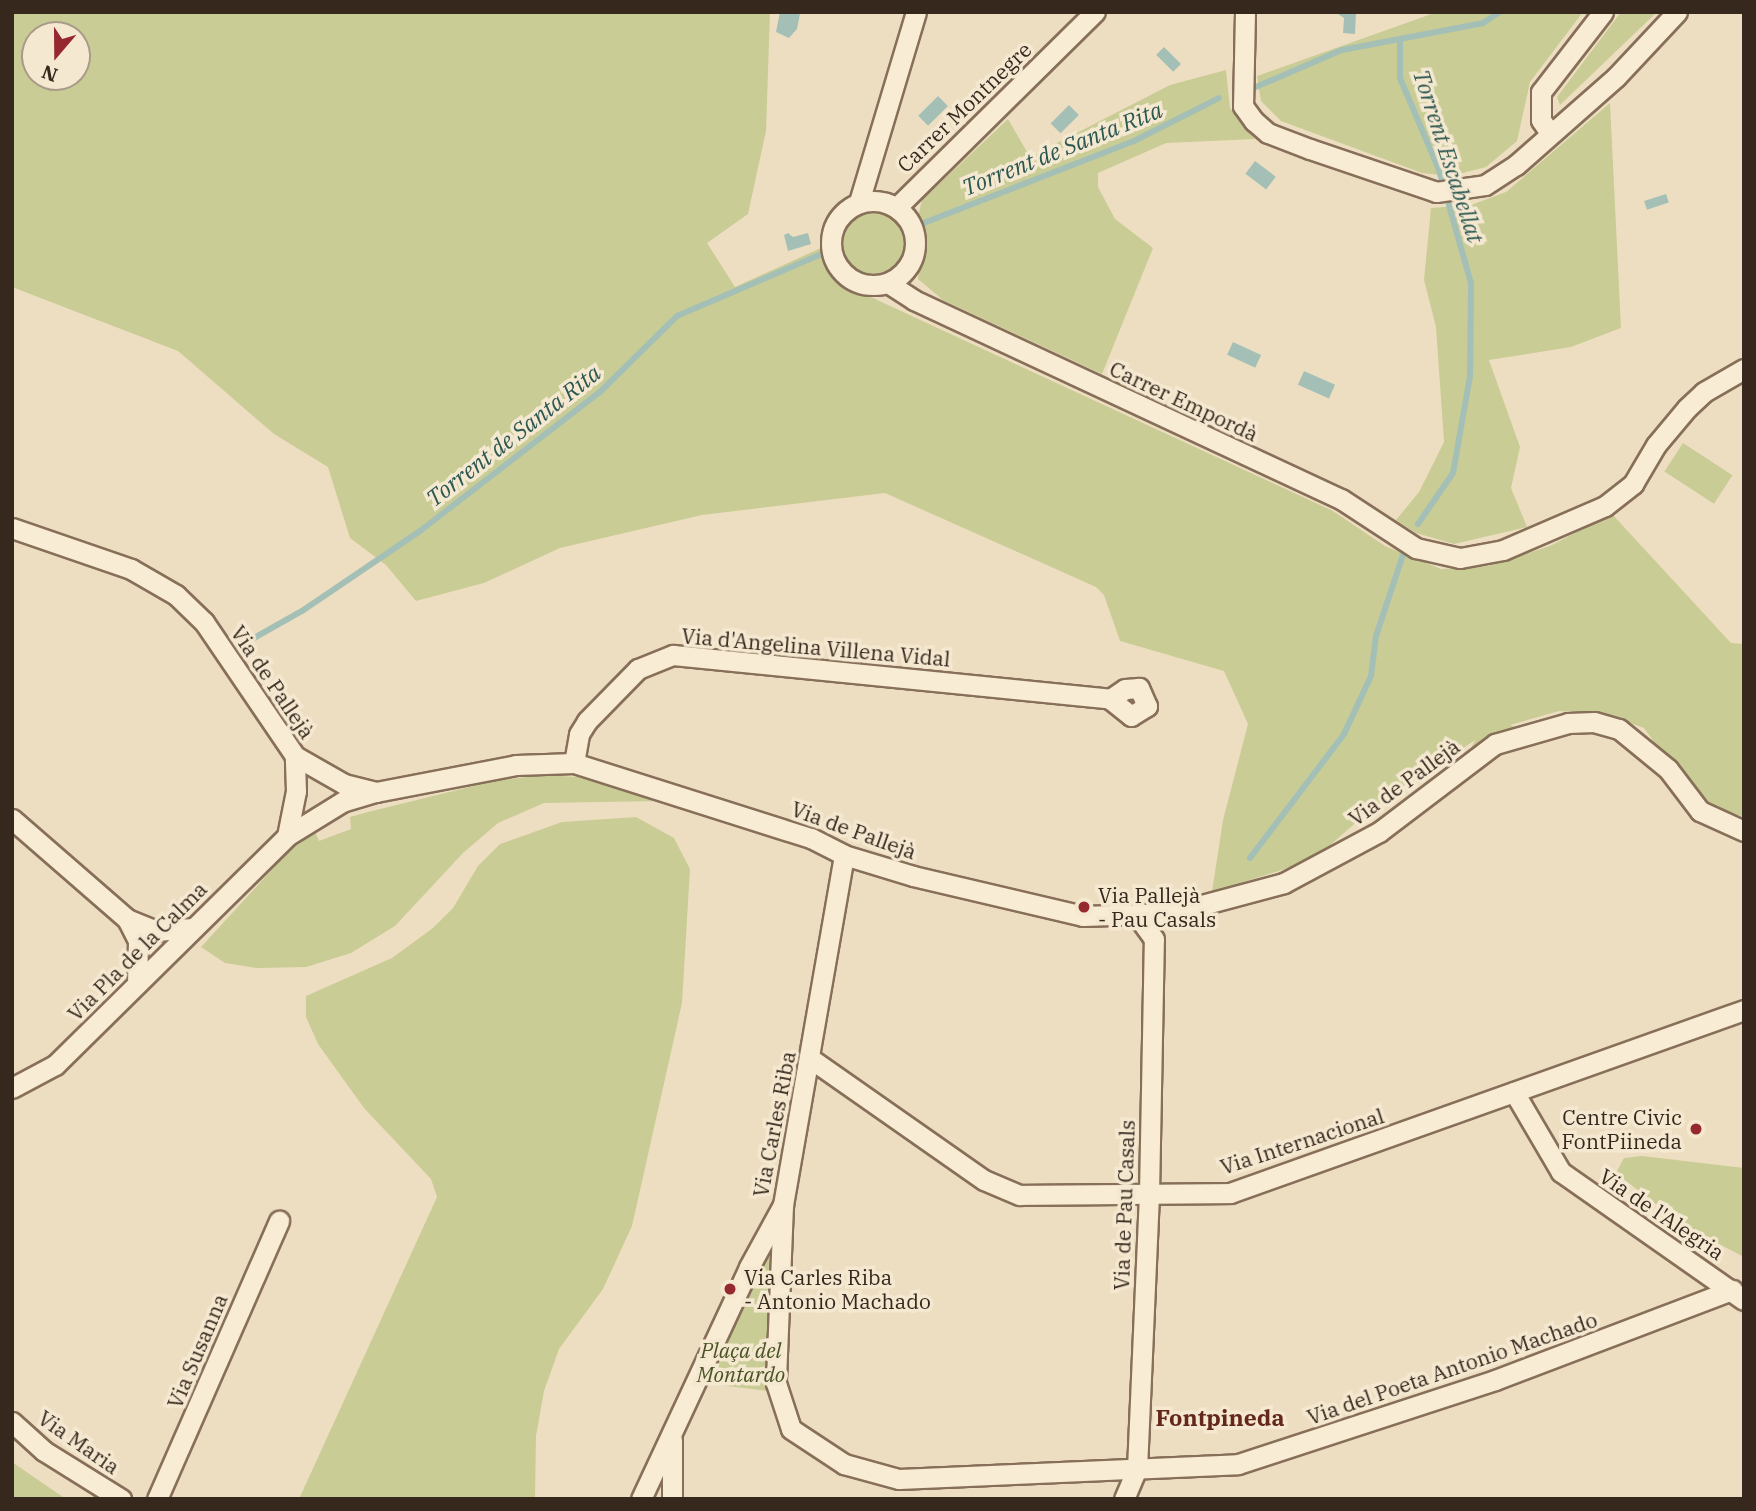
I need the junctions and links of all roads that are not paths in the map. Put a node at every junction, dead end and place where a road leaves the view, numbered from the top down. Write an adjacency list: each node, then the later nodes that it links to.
1 (916, 12): 7 (street)
2 (1095, 12): 8 (street, Carrer Montnegre)
3 (1245, 12): 6 (street)
4 (1603, 12): 6 (street)
5 (1677, 12): 6 (street)
6 (1550, 133)
7 (859, 202): 8 (street); 9 (street)
8 (897, 207): 9 (street)
9 (888, 283): 10 (street, Carrer Empordà)
10 (1744, 369)
11 (12, 528): 13 (street, Via de Pallejà)
12 (1110, 699): 14 (street, Via d'Angelina Villena Vidal)
13 (295, 755): 15 (street, Via de Pallejà); 18 (street)
14 (574, 763): 15 (street, Via de Pallejà); 19 (street, Via de Pallejà)
15 (376, 792): 18 (street, Via Pla de la Calma)
16 (12, 819): 21 (street)
17 (1744, 831): 20 (street, Via de Pallejà)
18 (287, 836): 22 (street, Via Pla de la Calma)
19 (844, 855): 20 (street, Via de Pallejà); 25 (street, Via Carles Riba)
20 (1137, 916): 29 (street, Via de Pau Casals)
21 (127, 919): 22 (street); 23 (street)
22 (193, 928): 23 (street, Via Pla de la Calma)
23 (137, 984): 26 (street, Via Pla de la Calma)
24 (1744, 1010): 27 (street, Via Internacional)
25 (810, 1059): 29 (street, Via Internacional); 30 (street, Via Carles Riba)
26 (19, 1085): 28 (street)
27 (1514, 1092): 29 (street, Via Internacional); 32 (street, Via de l'Alegria)
28 (12, 1102)
29 (1149, 1194): 35 (street, Via de Pau Casals)
30 (783, 1205): 34 (street, Via Carles Riba); 35 (street, Via del Poeta Antonio Machado)
31 (279, 1221): 37 (street, Via Susanna)
32 (1738, 1295): 35 (street, Via del Poeta Antonio Machado)
33 (12, 1422): 36 (street, Via Maria)
34 (672, 1434): 38 (street, Via Carles Riba); 39 (street)
35 (1137, 1469): 40 (street, Via de Pau Casals)
36 (121, 1499)
37 (157, 1499)
38 (641, 1499)
39 (672, 1499)
40 (1124, 1499)

